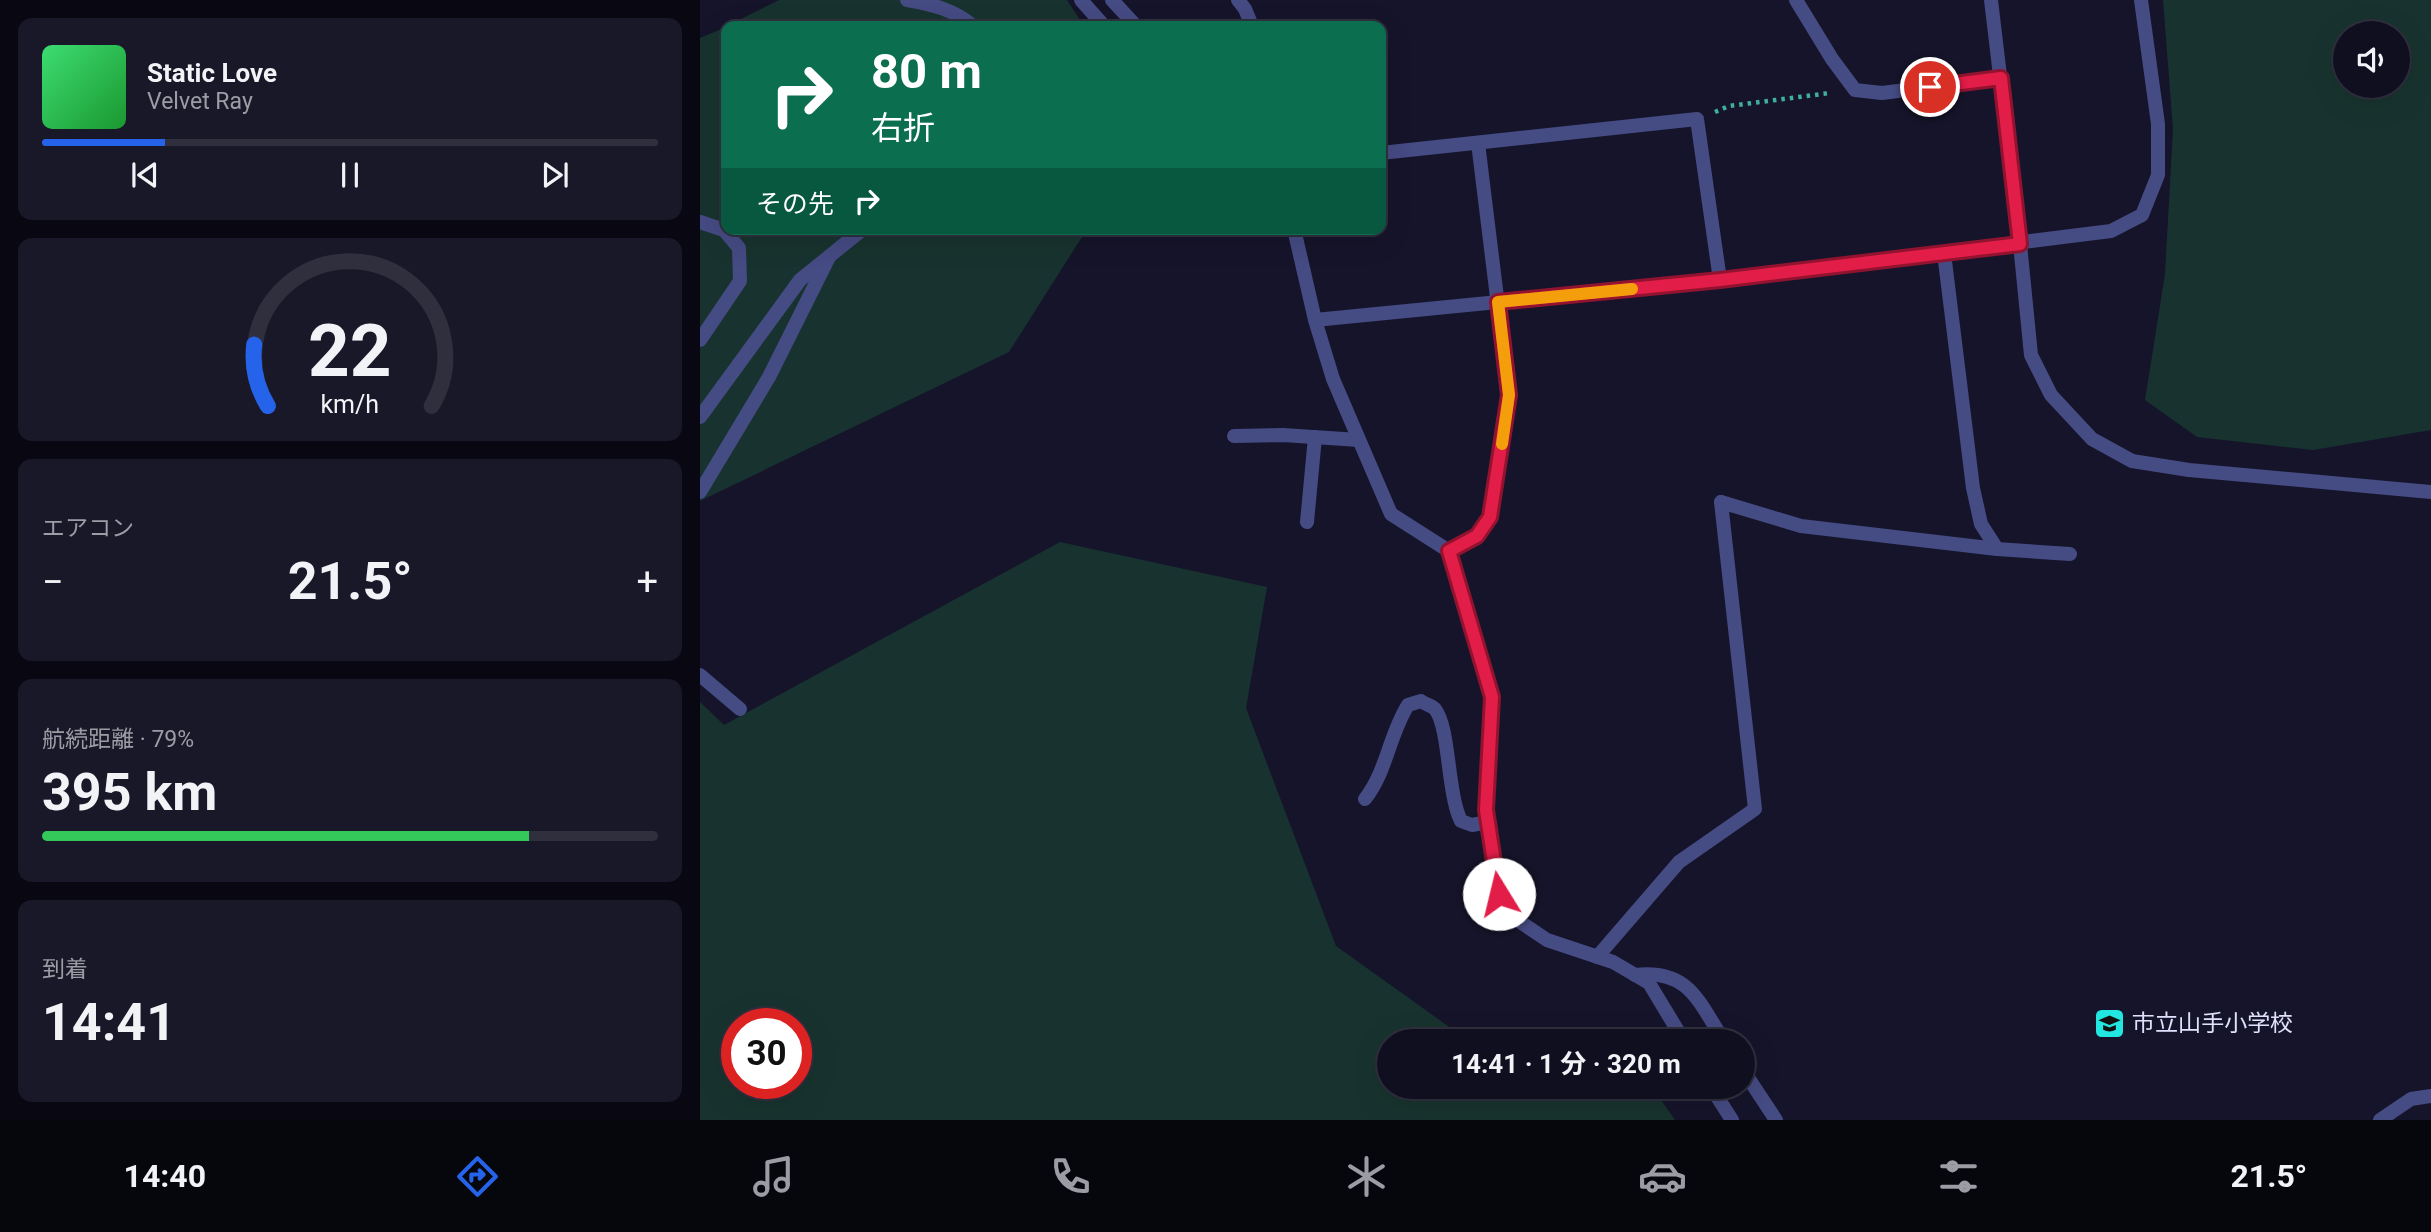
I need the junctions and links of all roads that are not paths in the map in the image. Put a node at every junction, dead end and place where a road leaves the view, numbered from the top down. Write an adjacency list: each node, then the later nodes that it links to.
1 (907, 0): 8 (street)
2 (1081, 0): 9 (street)
3 (1112, 0): 10 (street)
4 (1238, 0): 11 (street)
5 (1796, 0): 12 (street)
6 (1991, 0): 12 (street)
7 (2141, 0): 20 (street)
8 (967, 21)
9 (1100, 21)
10 (1131, 21)
11 (1250, 21)
12 (2001, 78): 20 (street)
13 (1478, 143): 14 (street); 23 (street); 24 (street)
14 (1386, 152)
15 (700, 222): 16 (street)
16 (721, 229)
17 (728, 235): 26 (street)
18 (856, 235): 22 (street)
19 (1295, 235): 25 (street)
20 (2020, 244): 21 (street); 32 (street)
21 (1944, 253): 23 (street); 34 (street)
22 (829, 257): 27 (street); 31 (street)
23 (1720, 280): 24 (street)
24 (1498, 302): 25 (street); 35 (street)
25 (1315, 320): 30 (street)
26 (700, 340)
27 (700, 417)
28 (1234, 436): 29 (street)
29 (1315, 437): 30 (street); 33 (street)
30 (1359, 440): 35 (street)
31 (700, 492)
32 (2431, 492)
33 (1307, 522)
34 (1997, 550): 36 (street); 41 (street)
35 (1449, 551): 40 (street)
36 (2070, 554)
37 (700, 675): 38 (street)
38 (740, 709)
39 (1364, 799): 40 (street)
40 (1488, 822): 41 (street)
41 (1597, 957): 42 (street)
42 (1635, 975): 43 (street); 44 (street)
43 (1677, 1029)
44 (1716, 1029)
45 (1755, 1088): 49 (street)
46 (2431, 1096): 50 (street)
47 (1719, 1099): 48 (street)
48 (1732, 1120)
49 (1776, 1120)
50 (2380, 1120)

